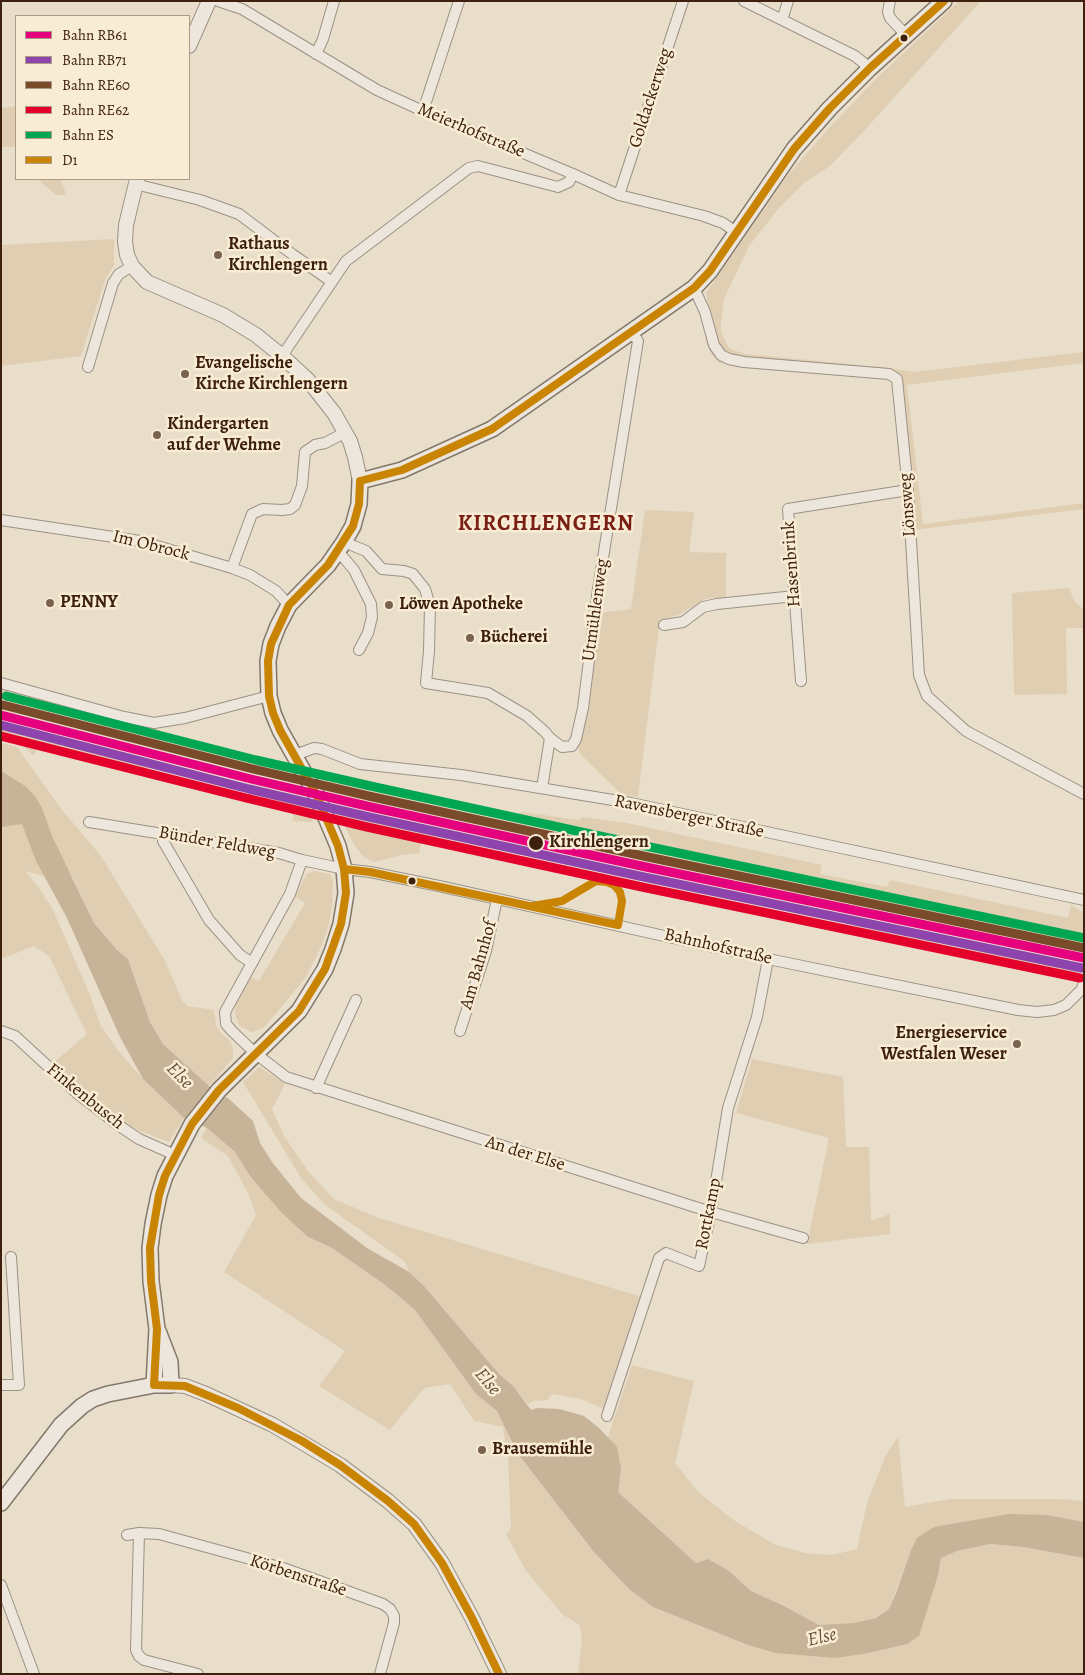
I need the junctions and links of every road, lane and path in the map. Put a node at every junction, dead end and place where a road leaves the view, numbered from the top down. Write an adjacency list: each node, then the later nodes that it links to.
1 (209, 1): 12 (street)
2 (218, 1): 13 (street, Meierhofstraße)
3 (334, 1): 13 (street)
4 (458, 1): 15 (street)
5 (684, 1): 18 (street, Goldackerweg)
6 (744, 1): 10 (street)
7 (788, 1): 10 (street)
8 (890, 1): 11 (street)
9 (944, 1): 11 (main road)
10 (782, 20): 14 (street)
11 (906, 35): 14 (main road)
12 (190, 44)
13 (316, 54): 15 (street, Meierhofstraße)
14 (870, 68): 19 (main road)
15 (424, 111): 16 (street, Meierhofstraße)
16 (573, 174): 18 (street, Meierhofstraße); 21 (street)
17 (136, 181): 20 (street); 21 (street)
18 (619, 195): 19 (street, Meierhofstraße)
19 (736, 232): 22 (main road)
20 (132, 266): 24 (street); 25 (street)
21 (332, 282): 24 (street)
22 (694, 288): 23 (main road); 28 (street, Lönsweg)
23 (632, 331): 27 (main road); 39 (street, Utmühlenweg)
24 (282, 356): 26 (street)
25 (88, 367)
26 (346, 432): 27 (street); 31 (street)
27 (360, 481): 30 (main road)
28 (908, 490): 32 (street, Hasenbrink); 42 (street, Lönsweg)
29 (1, 520): 31 (street, Im Obrock)
30 (341, 547): 33 (main road); 35 (street); 39 (street)
31 (232, 568): 33 (street, Im Obrock)
32 (795, 596): 34 (street); 36 (street, Hasenbrink)
33 (289, 605): 38 (main road)
34 (664, 625)
35 (359, 650)
36 (801, 680)
37 (1, 683): 38 (street)
38 (269, 696): 40 (main road)
39 (550, 738): 41 (street)
40 (295, 755): 41 (street, Ravensberger Straße); 46 (main road)
41 (542, 788): 48 (street, Ravensberger Straße)
42 (1084, 794)
43 (89, 822): 44 (street, Bünder Feldweg)
44 (164, 834): 45 (street, Bünder Feldweg); 50 (street)
45 (302, 860): 46 (street, Bünder Feldweg); 50 (street, An der Else)
46 (344, 869): 47 (street, Bahnhofstraße); 55 (main road)
47 (497, 899): 49 (street, Bahnhofstraße); 54 (street, Am Bahnhof)
48 (1084, 900)
49 (768, 959): 51 (street, Bahnhofstraße); 58 (street, Rottkamp)
50 (252, 963): 55 (street, An der Else)
51 (1084, 984)
52 (356, 1000): 56 (street)
53 (1, 1030): 57 (street, Finkenbusch)
54 (460, 1031)
55 (255, 1053): 56 (street, An der Else); 57 (main road)
56 (316, 1088): 58 (street, An der Else)
57 (174, 1156): 61 (main road)
58 (711, 1212): 59 (street, An der Else); 65 (street, Rottkamp)
59 (803, 1238)
60 (11, 1257): 62 (street)
61 (157, 1329): 63 (main road); 64 (main road)
62 (1, 1385)
63 (154, 1385): 64 (main road); 66 (main road)
64 (171, 1385): 73 (street)
65 (607, 1416)
66 (1, 1503)
67 (139, 1533): 68 (street, Körbenstraße); 71 (street); 72 (street, Körbenstraße)
68 (127, 1535)
69 (1, 1585): 70 (street)
70 (34, 1674)
71 (198, 1674)
72 (380, 1674)
73 (499, 1674)

